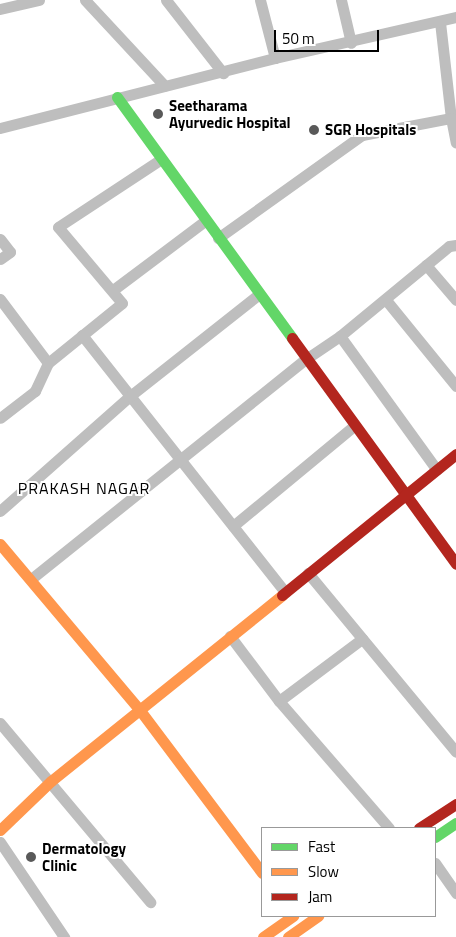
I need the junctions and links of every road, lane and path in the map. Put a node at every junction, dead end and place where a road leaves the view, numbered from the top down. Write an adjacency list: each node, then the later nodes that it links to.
1 (39, 0): 6 (street)
2 (85, 0): 12 (street)
3 (166, 0): 11 (street)
4 (260, 0): 10 (street)
5 (341, 0): 9 (street)
6 (0, 9)
7 (456, 17): 8 (street)
8 (440, 22): 9 (street); 14 (street)
9 (351, 43): 10 (street)
10 (275, 58): 11 (street)
11 (223, 73): 12 (street)
12 (165, 86): 13 (street)
13 (117, 97): 15 (street); 17 (street)
14 (451, 118): 16 (street); 19 (street)
15 (0, 128)
16 (456, 143)
17 (161, 159): 18 (street); 24 (street)
18 (205, 221): 19 (street); 24 (street)
19 (218, 238): 25 (street)
20 (0, 239): 22 (street)
21 (456, 245): 23 (street)
22 (0, 259)
23 (426, 265): 27 (street); 28 (street)
24 (113, 290): 29 (street)
25 (259, 294): 31 (street); 34 (street)
26 (0, 299): 32 (street)
27 (386, 300): 30 (street); 33 (street)
28 (456, 300)
29 (82, 335): 32 (street); 34 (street)
30 (340, 336): 31 (street); 39 (street)
31 (306, 358): 36 (street); 38 (street)
32 (48, 364): 35 (street)
33 (456, 386)
34 (130, 396): 38 (street); 41 (street)
35 (0, 418)
36 (355, 425): 40 (street); 42 (street)
37 (456, 454): 39 (street)
38 (180, 459): 42 (street); 46 (street)
39 (437, 470): 40 (street)
40 (406, 495): 44 (street); 45 (street)
41 (0, 511)
42 (232, 526): 47 (street)
43 (2, 550): 46 (street)
44 (456, 564)
45 (308, 573): 47 (street); 49 (street)
46 (31, 579): 51 (street)
47 (285, 592): 48 (street)
48 (230, 636): 50 (street); 51 (street)
49 (362, 639): 50 (street); 53 (street)
50 (279, 701): 57 (street)
51 (139, 709): 54 (street); 63 (street)
52 (0, 723): 54 (street)
53 (456, 752)
54 (50, 781): 59 (street); 65 (street)
55 (456, 804): 58 (street)
56 (456, 823): 60 (street)
57 (389, 827)
58 (420, 827)
59 (0, 830)
60 (436, 836)
61 (0, 842): 70 (street)
62 (436, 864): 64 (street)
63 (261, 872)
64 (456, 893)
65 (150, 902)
66 (293, 917): 71 (street)
67 (295, 917): 69 (street)
68 (317, 917): 69 (street)
69 (302, 927): 72 (street)
70 (64, 937)
71 (264, 937)
72 (288, 937)

